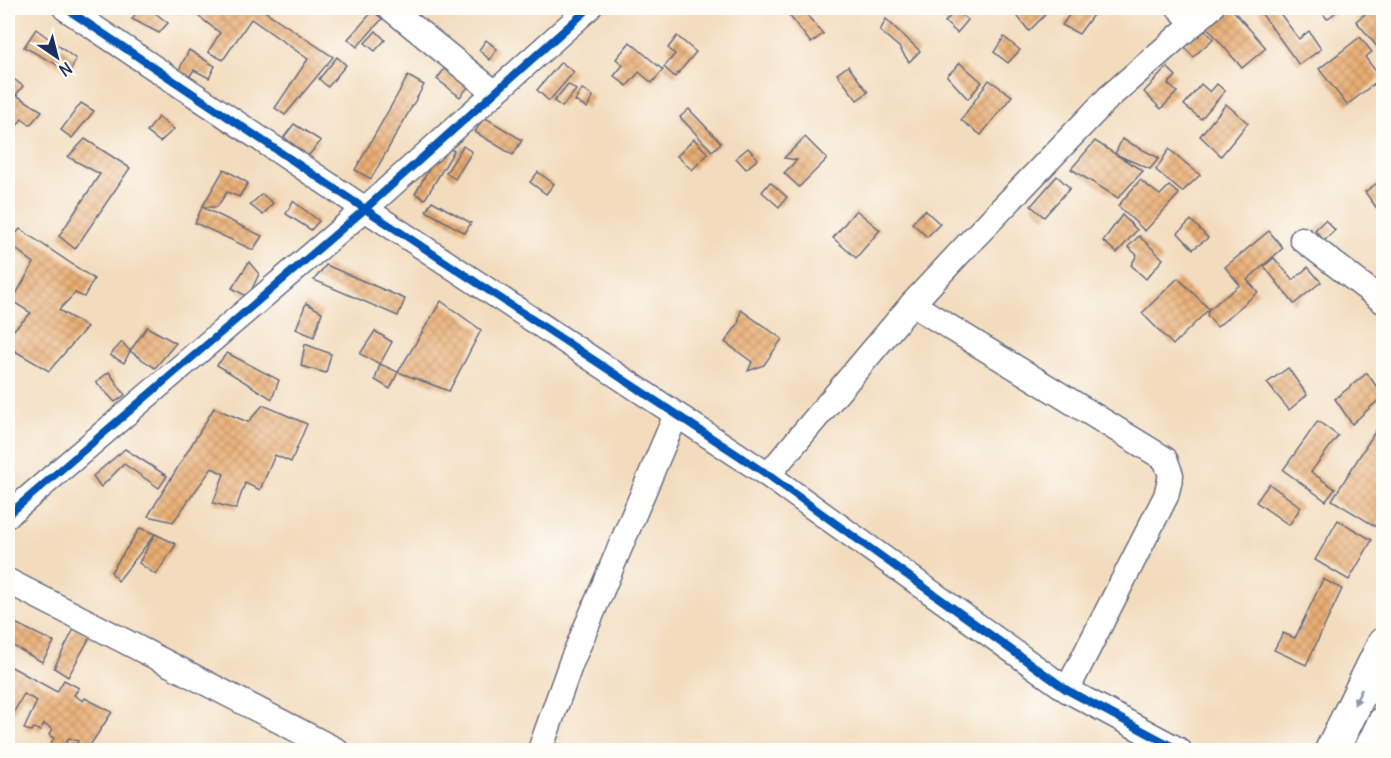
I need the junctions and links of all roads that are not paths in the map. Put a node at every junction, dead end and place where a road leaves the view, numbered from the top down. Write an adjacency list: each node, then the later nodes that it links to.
1 (65, 8): 6 (street)
2 (390, 8): 5 (street)
3 (589, 8): 5 (street)
4 (1194, 13): 9 (street)
5 (495, 93): 6 (street)
6 (365, 209): 10 (street); 12 (street)
7 (1302, 239): 8 (street)
8 (1383, 302)
9 (912, 304): 11 (street); 15 (street)
10 (676, 415): 11 (street); 18 (street)
11 (768, 475): 15 (street)
12 (8, 515)
13 (8, 581): 17 (street)
14 (1383, 644): 20 (highway, one-way to 20)
15 (1067, 690): 19 (street)
16 (1383, 723): 21 (highway)
17 (336, 750)
18 (540, 750)
19 (1179, 750)
20 (1332, 750)
21 (1371, 750)

